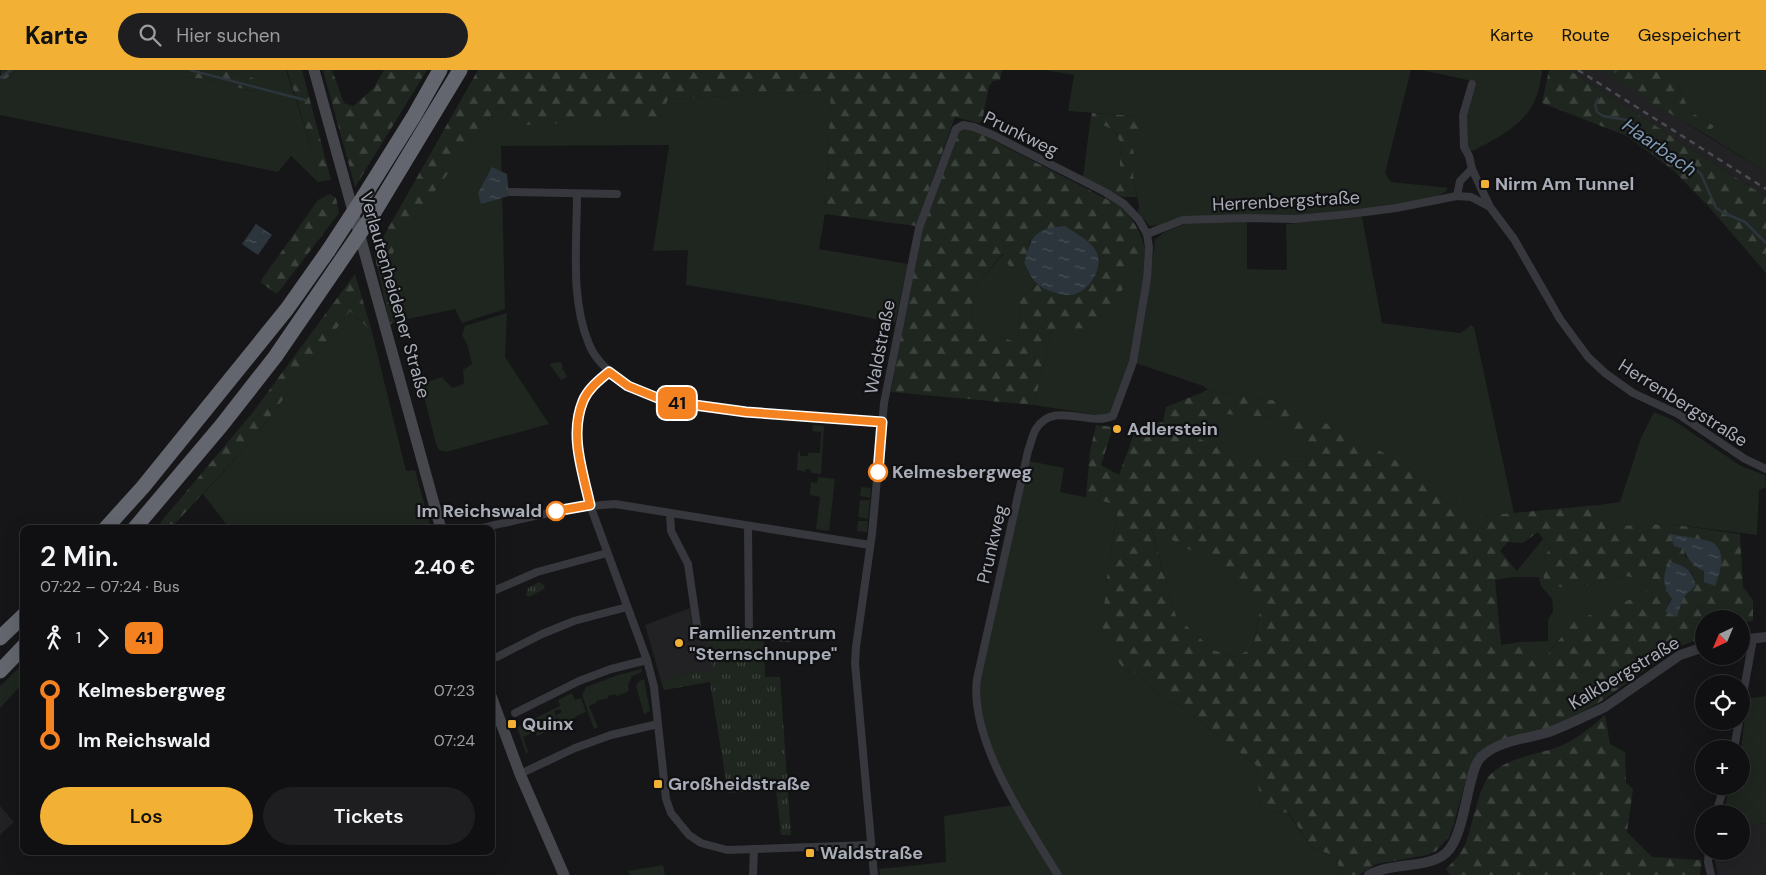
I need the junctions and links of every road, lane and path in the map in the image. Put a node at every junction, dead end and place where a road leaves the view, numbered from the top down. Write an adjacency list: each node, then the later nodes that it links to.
1 (314, 70): 20 (main road, Verlautenheidener Straße)
2 (440, 70): 18 (highway, bridge)
3 (460, 70): 19 (highway, bridge)
4 (1472, 84): 6 (street, Herrenbergstraße)
5 (956, 129): 12 (street, Prunkweg); 14 (street, Waldstraße)
6 (1472, 169): 10 (street); 11 (street, Herrenbergstraße)
7 (511, 192): 8 (street)
8 (578, 194): 9 (street); 13 (street)
9 (617, 194)
10 (1457, 196): 11 (street, Herrenbergstraße); 12 (street, Herrenbergstraße)
11 (1490, 207): 15 (street, Herrenbergstraße)
12 (1147, 234): 49 (street, Prunkweg)
13 (609, 372): 14 (street); 16 (street)
14 (882, 422): 23 (street, Waldstraße)
15 (1766, 469)
16 (590, 505): 17 (street); 21 (street); 24 (street)
17 (670, 514): 22 (street); 28 (street)
18 (109, 525)
19 (137, 525)
20 (441, 525)
21 (495, 525)
22 (748, 526): 23 (street); 28 (street)
23 (870, 545): 43 (street, Waldstraße)
24 (607, 553): 25 (street); 26 (street)
25 (495, 590)
26 (627, 607): 35 (street); 36 (street)
27 (20, 619): 30 (highway)
28 (748, 634): 31 (street)
29 (1766, 637): 32 (street)
30 (0, 638)
31 (788, 638)
32 (1752, 639): 38 (street)
33 (20, 650): 37 (highway)
34 (1695, 650): 50 (street, Kalkbergstraße)
35 (497, 657)
36 (647, 660): 40 (street); 41 (street)
37 (0, 671)
38 (1746, 675)
39 (495, 707): 42 (main road)
40 (515, 713)
41 (658, 724): 42 (street); 44 (street)
42 (520, 774): 46 (main road)
43 (870, 845): 44 (street); 48 (street, Waldstraße)
44 (754, 849): 47 (street)
45 (1708, 860): 51 (street)
46 (564, 875)
47 (753, 875)
48 (874, 875)
49 (1058, 875)
50 (1370, 875)
51 (1712, 875)

